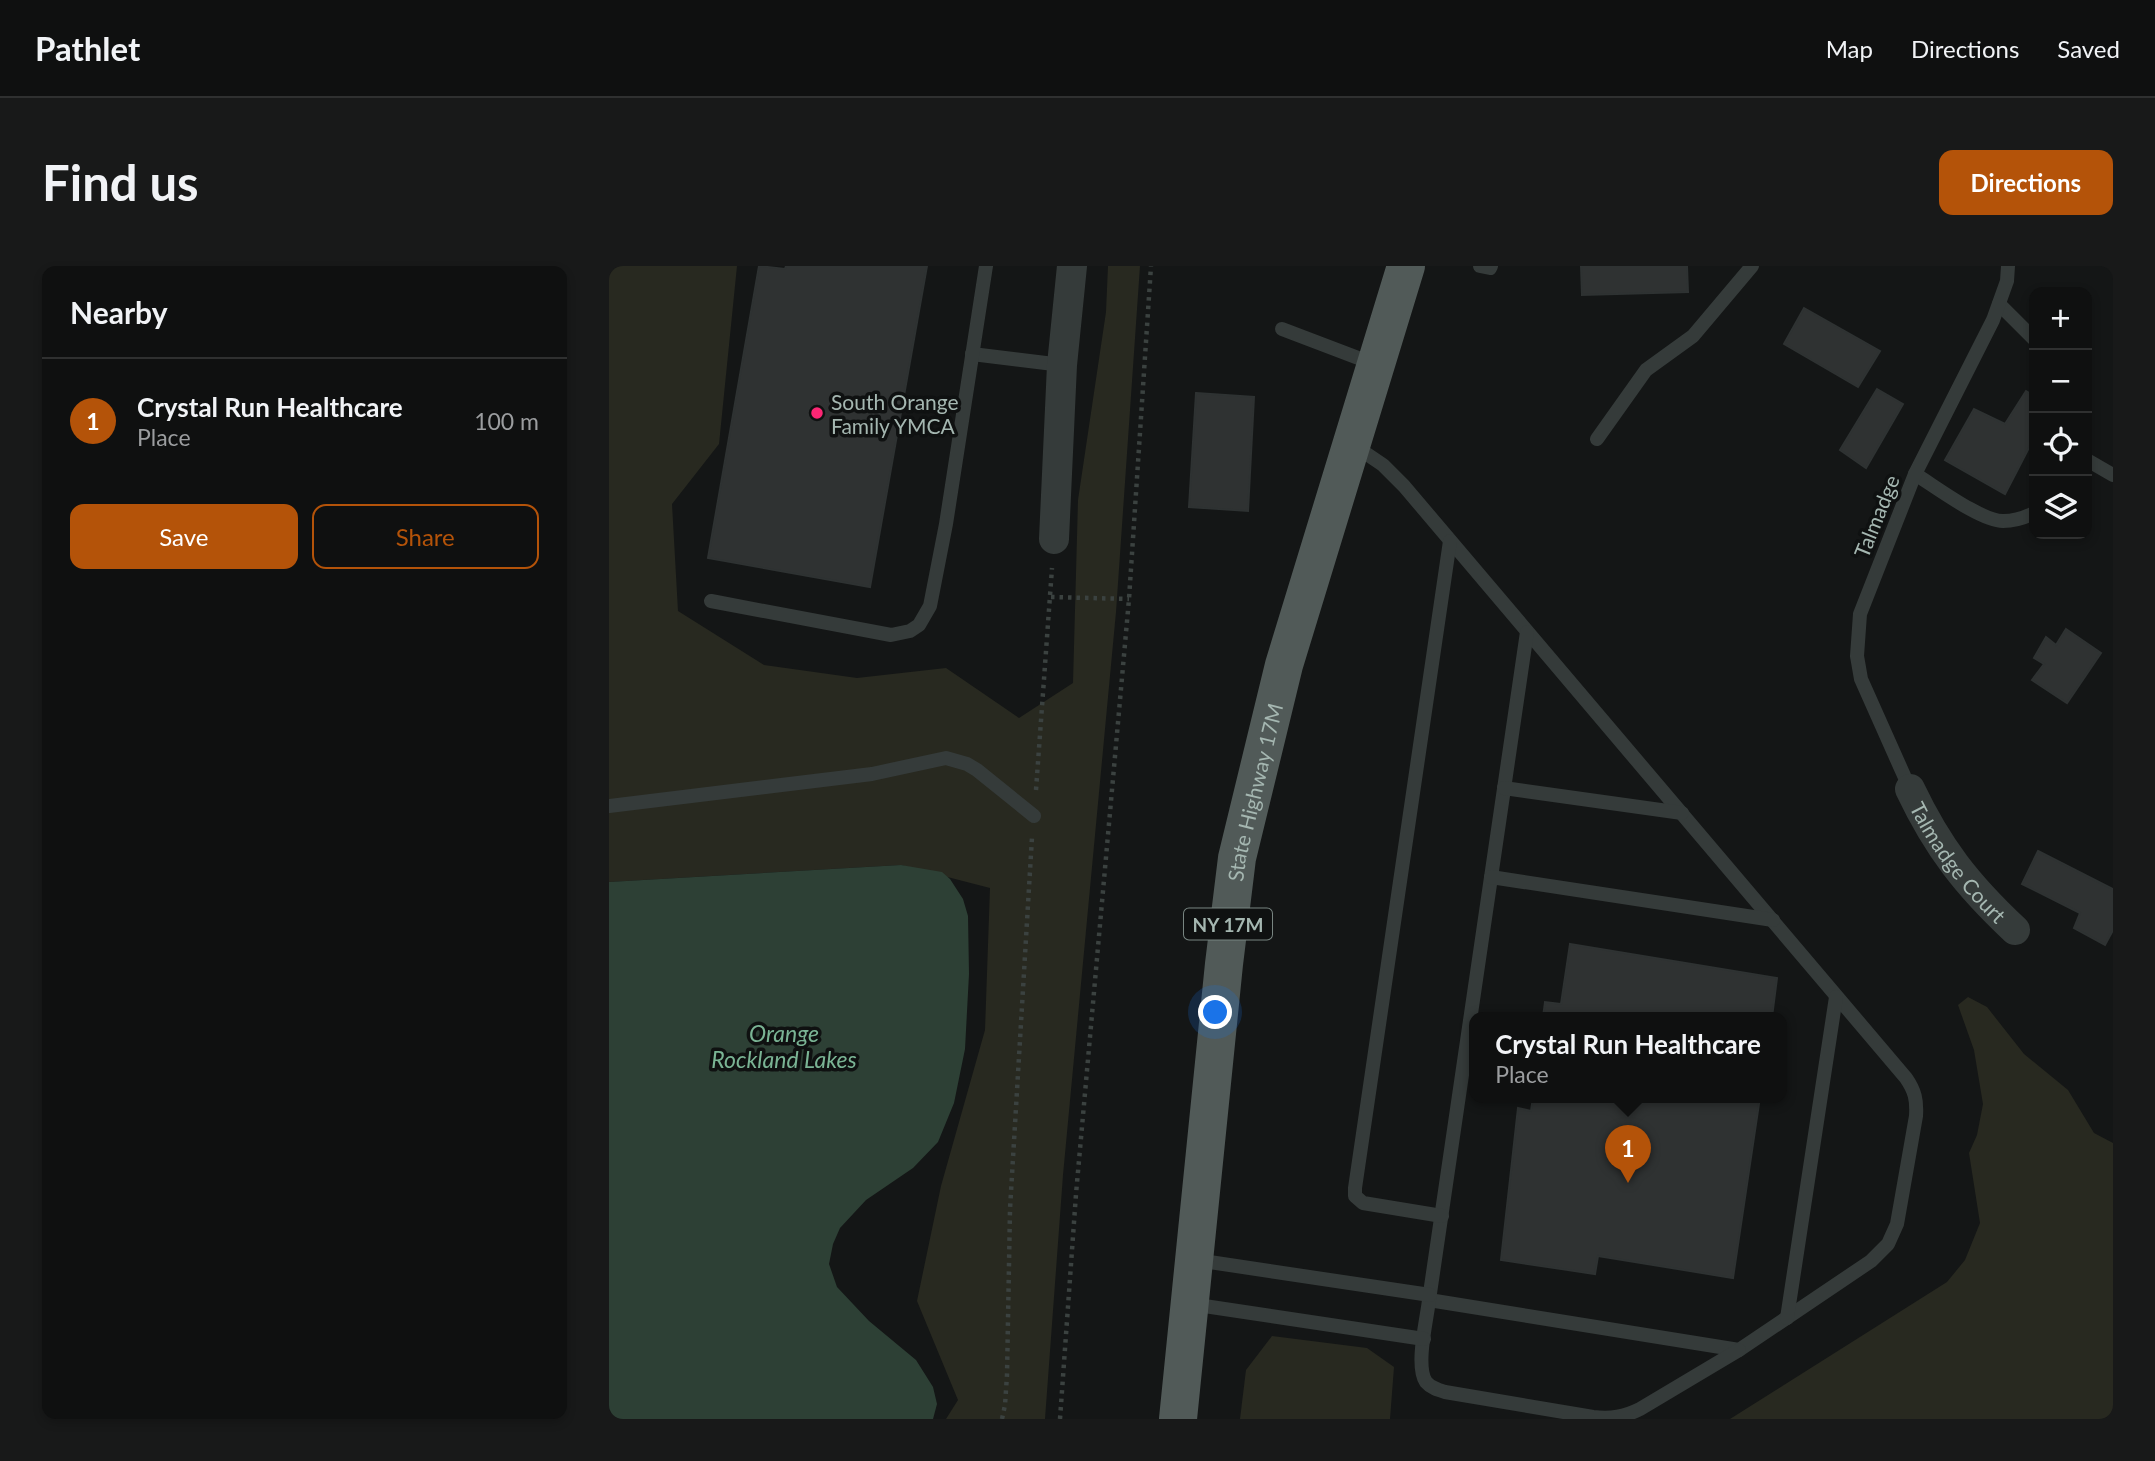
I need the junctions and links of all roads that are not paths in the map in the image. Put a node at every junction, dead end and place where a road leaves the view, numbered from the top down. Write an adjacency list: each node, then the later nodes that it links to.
1 (986, 266): 11 (lane)
2 (1072, 266): 13 (street)
3 (1406, 266): 12 (main road, State Highway 17M / NY 17M)
4 (1480, 266): 5 (lane)
5 (1491, 266)
6 (1752, 266): 14 (lane)
7 (2008, 266): 8 (lane, Talmadge)
8 (1999, 304): 10 (lane); 17 (lane, Talmadge)
9 (1282, 328): 12 (lane)
10 (2029, 334)
11 (972, 355): 13 (lane); 22 (lane)
12 (1375, 364): 15 (main road, State Highway 17M / NY 17M)
13 (1062, 365): 20 (street)
14 (1597, 439)
15 (1350, 443): 21 (lane); 36 (main road, State Highway 17M / NY 17M)
16 (2092, 463): 18 (lane)
17 (1915, 474): 19 (lane); 25 (lane, Talmadge)
18 (2113, 475)
19 (2029, 516)
20 (1054, 539)
21 (1450, 541): 23 (lane); 35 (lane)
22 (711, 601)
23 (1527, 632): 24 (lane); 27 (lane)
24 (1504, 788): 27 (lane); 29 (lane)
25 (1909, 789): 31 (street, Talmadge Court)
26 (609, 806): 28 (lane)
27 (1682, 813): 30 (lane)
28 (1034, 816)
29 (1491, 877): 30 (lane); 33 (lane)
30 (1773, 920): 32 (lane)
31 (2015, 930)
32 (1836, 997): 39 (lane); 39 (lane)
33 (1471, 1012)
34 (1469, 1029): 35 (lane)
35 (1442, 1216): 37 (lane)
36 (1194, 1259): 37 (lane); 38 (main road, State Highway 17M / NY 17M)
37 (1430, 1298): 40 (lane); 41 (lane)
38 (1190, 1303): 40 (lane); 42 (main road, State Highway 17M / NY 17M)
39 (1787, 1318): 41 (lane)
40 (1424, 1339): 41 (lane)
41 (1739, 1350)
42 (1178, 1419)

